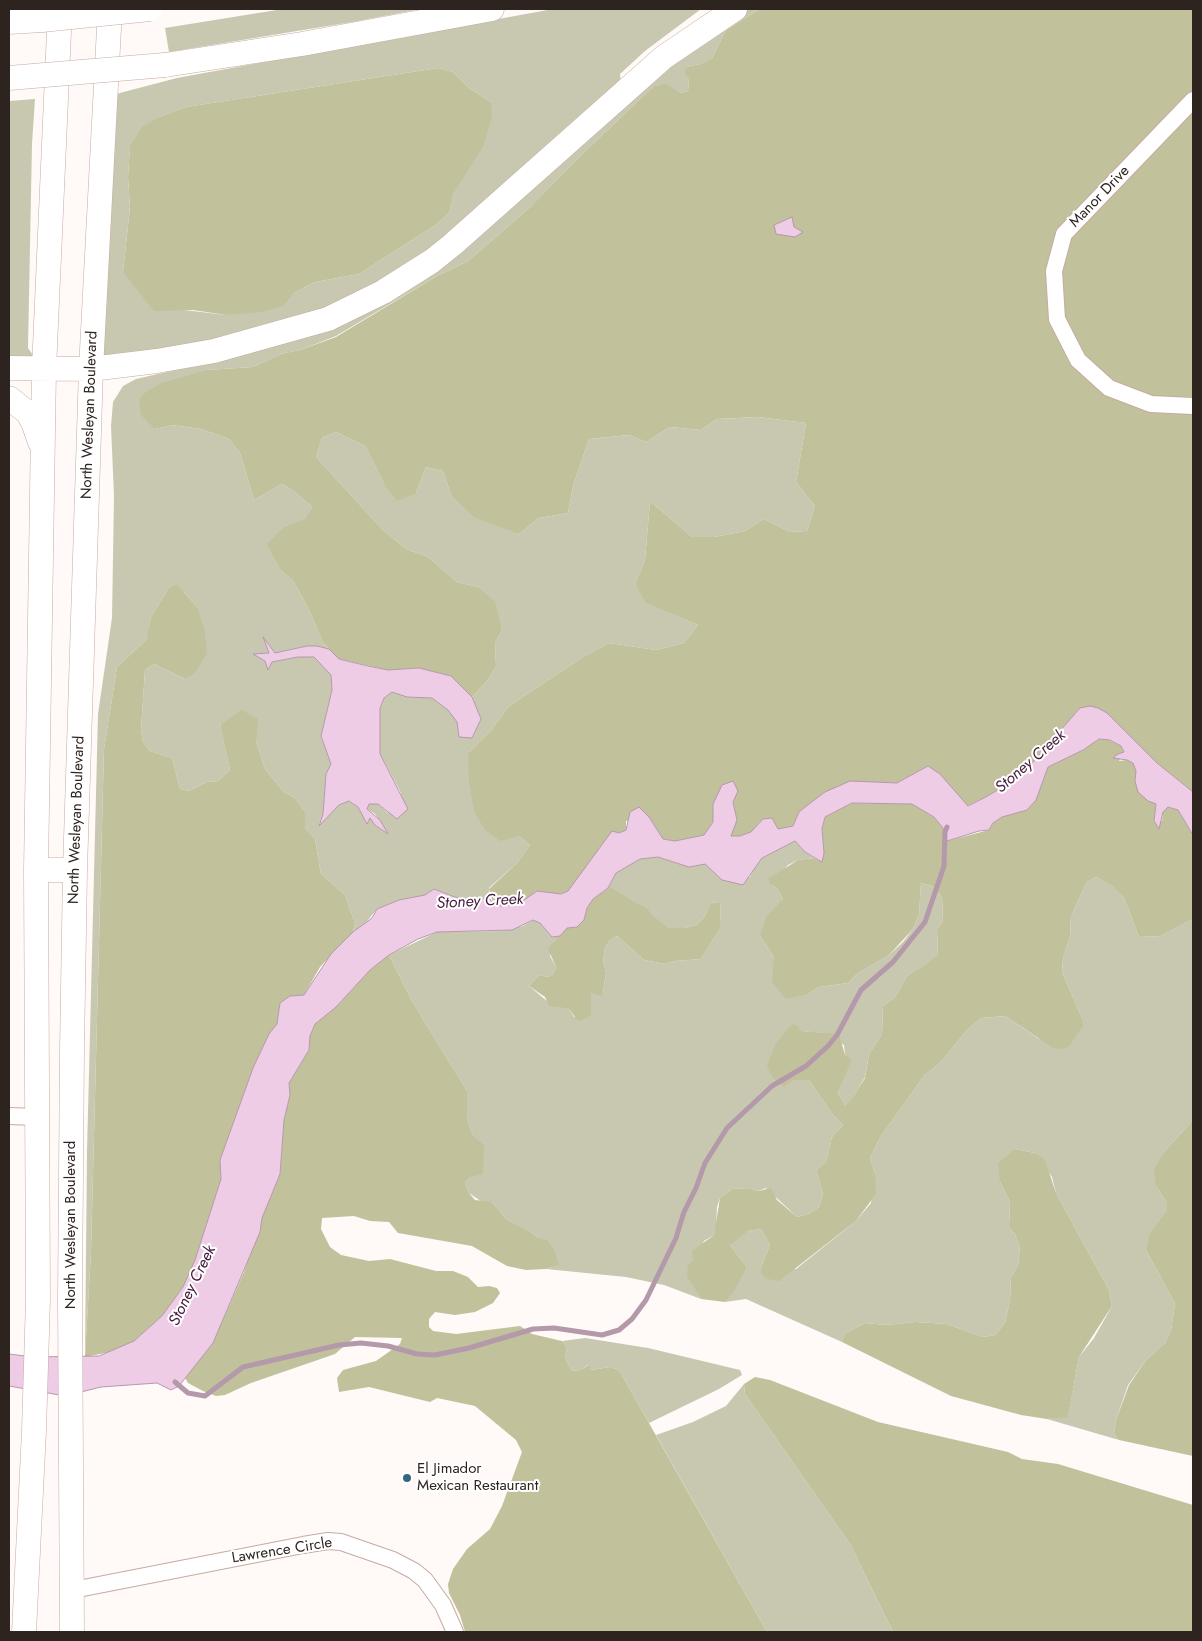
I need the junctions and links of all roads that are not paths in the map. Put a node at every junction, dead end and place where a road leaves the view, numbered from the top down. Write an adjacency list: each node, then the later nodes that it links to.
1 (60, 9): 10 (highway)
2 (110, 9): 11 (highway, North Wesleyan Boulevard)
3 (150, 9): 6 (highway, bridge)
4 (492, 9): 7 (highway, bridge)
5 (735, 9): 11 (highway)
6 (9, 22)
7 (9, 78)
8 (1193, 100): 13 (street, Manor Drive)
9 (9, 368): 10 (highway)
10 (44, 368): 11 (highway); 14 (highway)
11 (91, 369): 16 (highway, North Wesleyan Boulevard)
12 (9, 398): 14 (highway)
13 (1193, 410)
14 (44, 455): 15 (highway)
15 (36, 870): 16 (highway); 18 (highway)
16 (76, 870): 19 (highway, North Wesleyan Boulevard)
17 (9, 1116): 18 (street)
18 (37, 1117): 20 (highway)
19 (73, 1590): 21 (highway, North Wesleyan Boulevard); 22 (street, Lawrence Circle)
20 (24, 1632)
21 (72, 1632)
22 (455, 1632)

